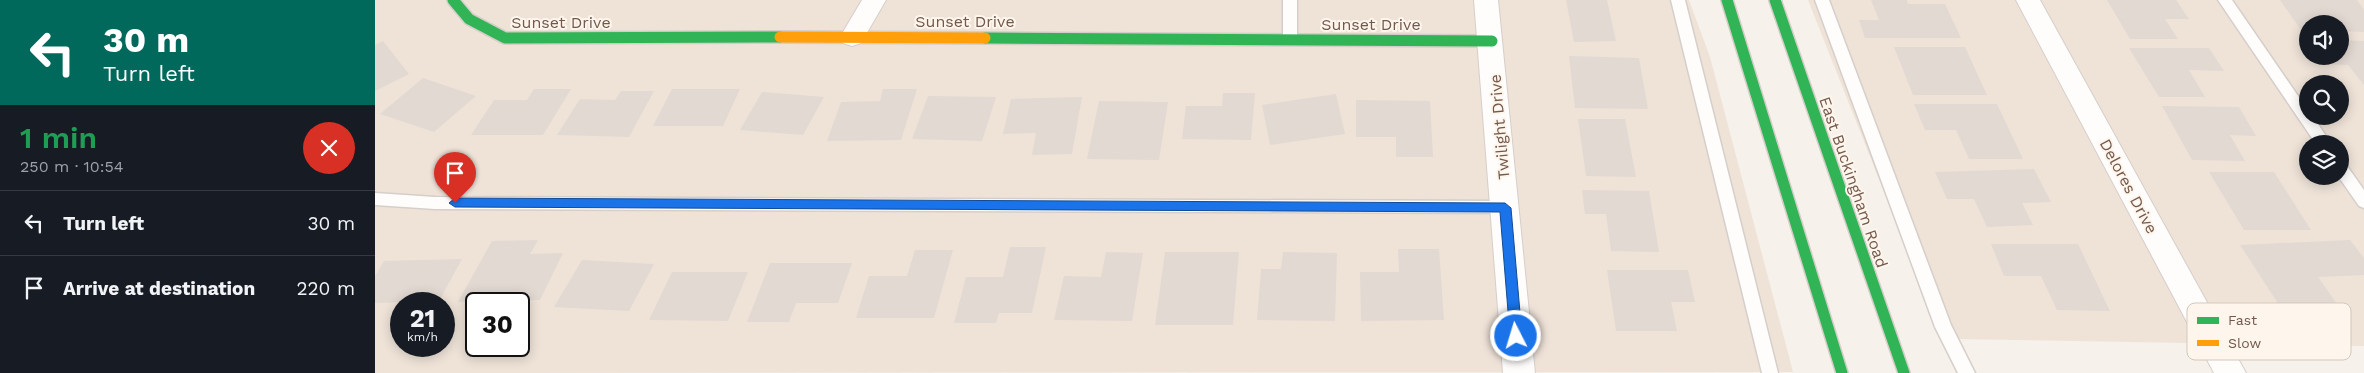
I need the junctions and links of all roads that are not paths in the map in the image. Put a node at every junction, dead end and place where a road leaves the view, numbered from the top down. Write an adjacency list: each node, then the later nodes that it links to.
1 (453, 0): 11 (street, Sunset Drive)
2 (875, 0): 11 (street)
3 (1289, 0): 12 (lane)
4 (1486, 0): 13 (street, Twilight Drive)
5 (1678, 0): 22 (lane)
6 (1727, 0): 23 (street)
7 (1775, 0): 24 (street, East Buckingham Road)
8 (1822, 0): 25 (lane)
9 (2028, 0): 19 (street, Delores Drive)
10 (2225, 0): 14 (lane)
11 (852, 37): 12 (street, Sunset Drive)
12 (1290, 40): 13 (street, Sunset Drive)
13 (1492, 41): 18 (street, Twilight Drive)
14 (2318, 135)
15 (2349, 180): 17 (lane)
16 (375, 199): 18 (lane)
17 (2364, 202)
18 (1505, 208): 21 (street, Twilight Drive)
19 (2192, 303)
20 (2223, 360): 26 (street, Delores Drive)
21 (1519, 373)
22 (1769, 373)
23 (1842, 373)
24 (1903, 373)
25 (1967, 373)
26 (2230, 373)

